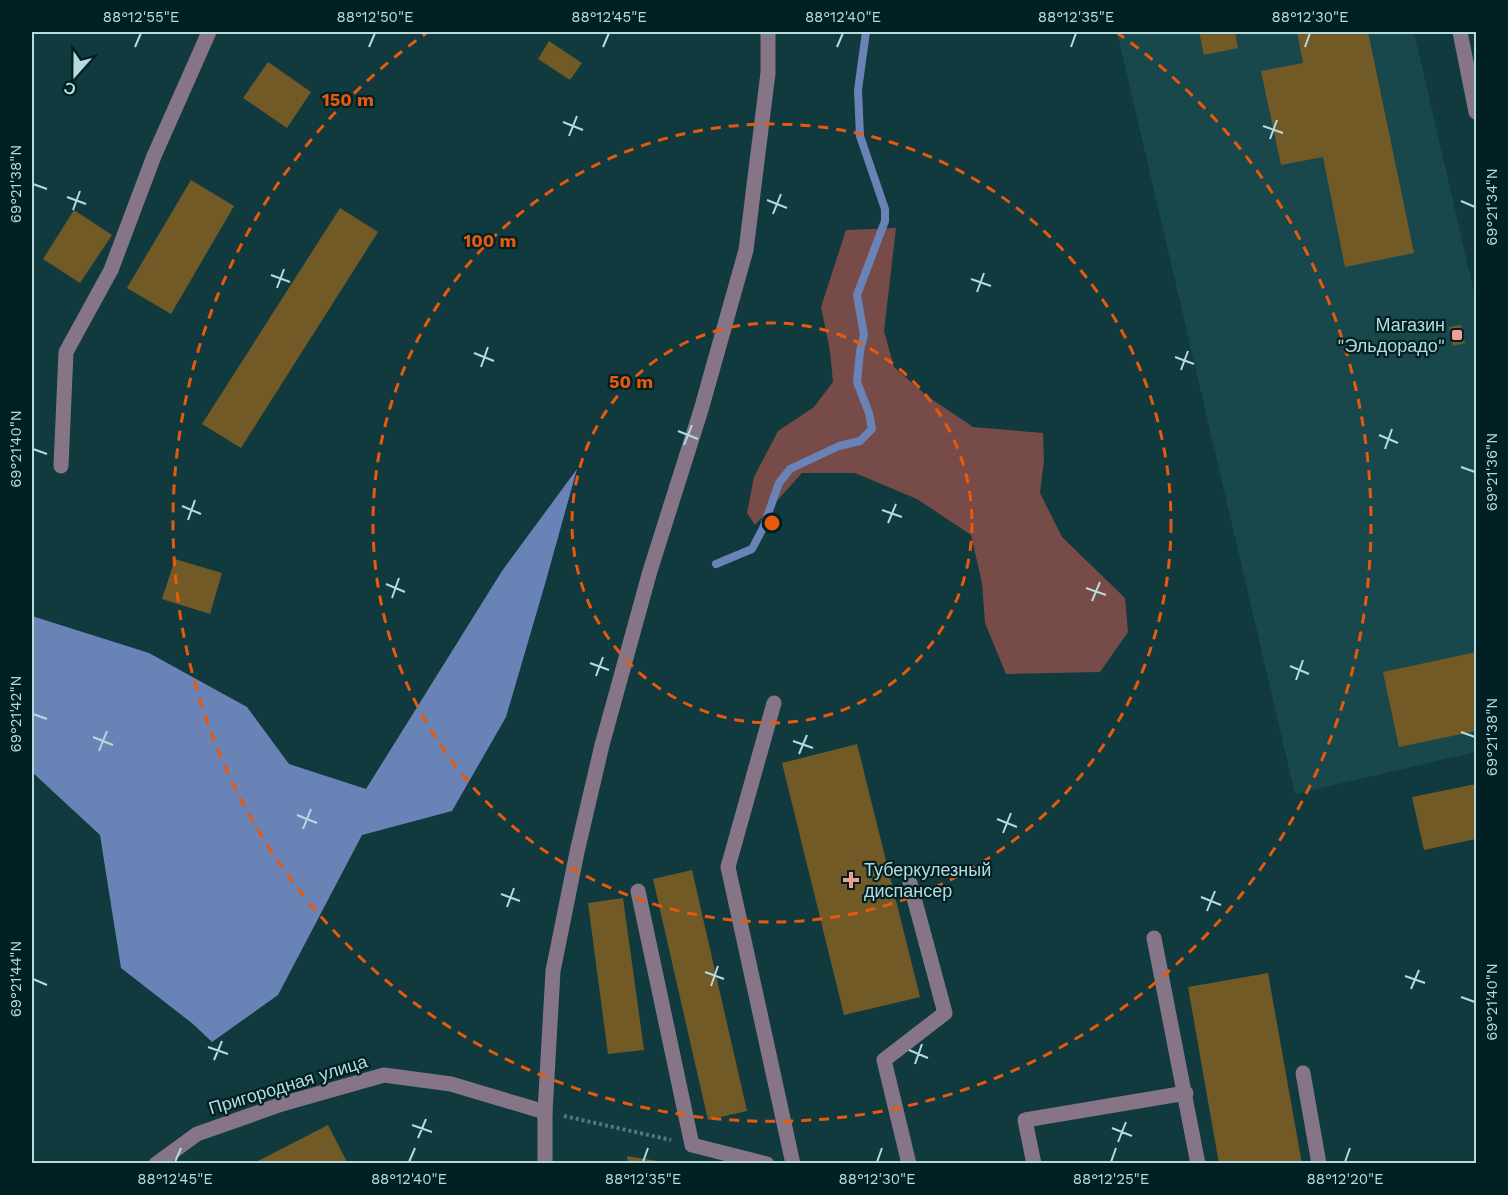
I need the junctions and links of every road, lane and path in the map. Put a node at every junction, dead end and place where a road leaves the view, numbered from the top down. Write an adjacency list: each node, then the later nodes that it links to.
1 (209, 32): 5 (street)
2 (768, 32): 12 (street)
3 (1460, 32): 4 (street)
4 (1476, 112)
5 (61, 466)
6 (774, 703): 17 (street)
7 (910, 883): 18 (street)
8 (638, 891): 13 (street)
9 (1154, 938): 11 (street)
10 (1303, 1073): 21 (street)
11 (1186, 1093): 19 (street); 20 (street)
12 (545, 1112): 13 (path); 14 (street, Пригородная улица); 15 (street)
13 (692, 1145): 16 (street)
14 (156, 1164)
15 (544, 1164)
16 (767, 1164)
17 (793, 1164)
18 (909, 1164)
19 (1034, 1164)
20 (1198, 1164)
21 (1319, 1164)

